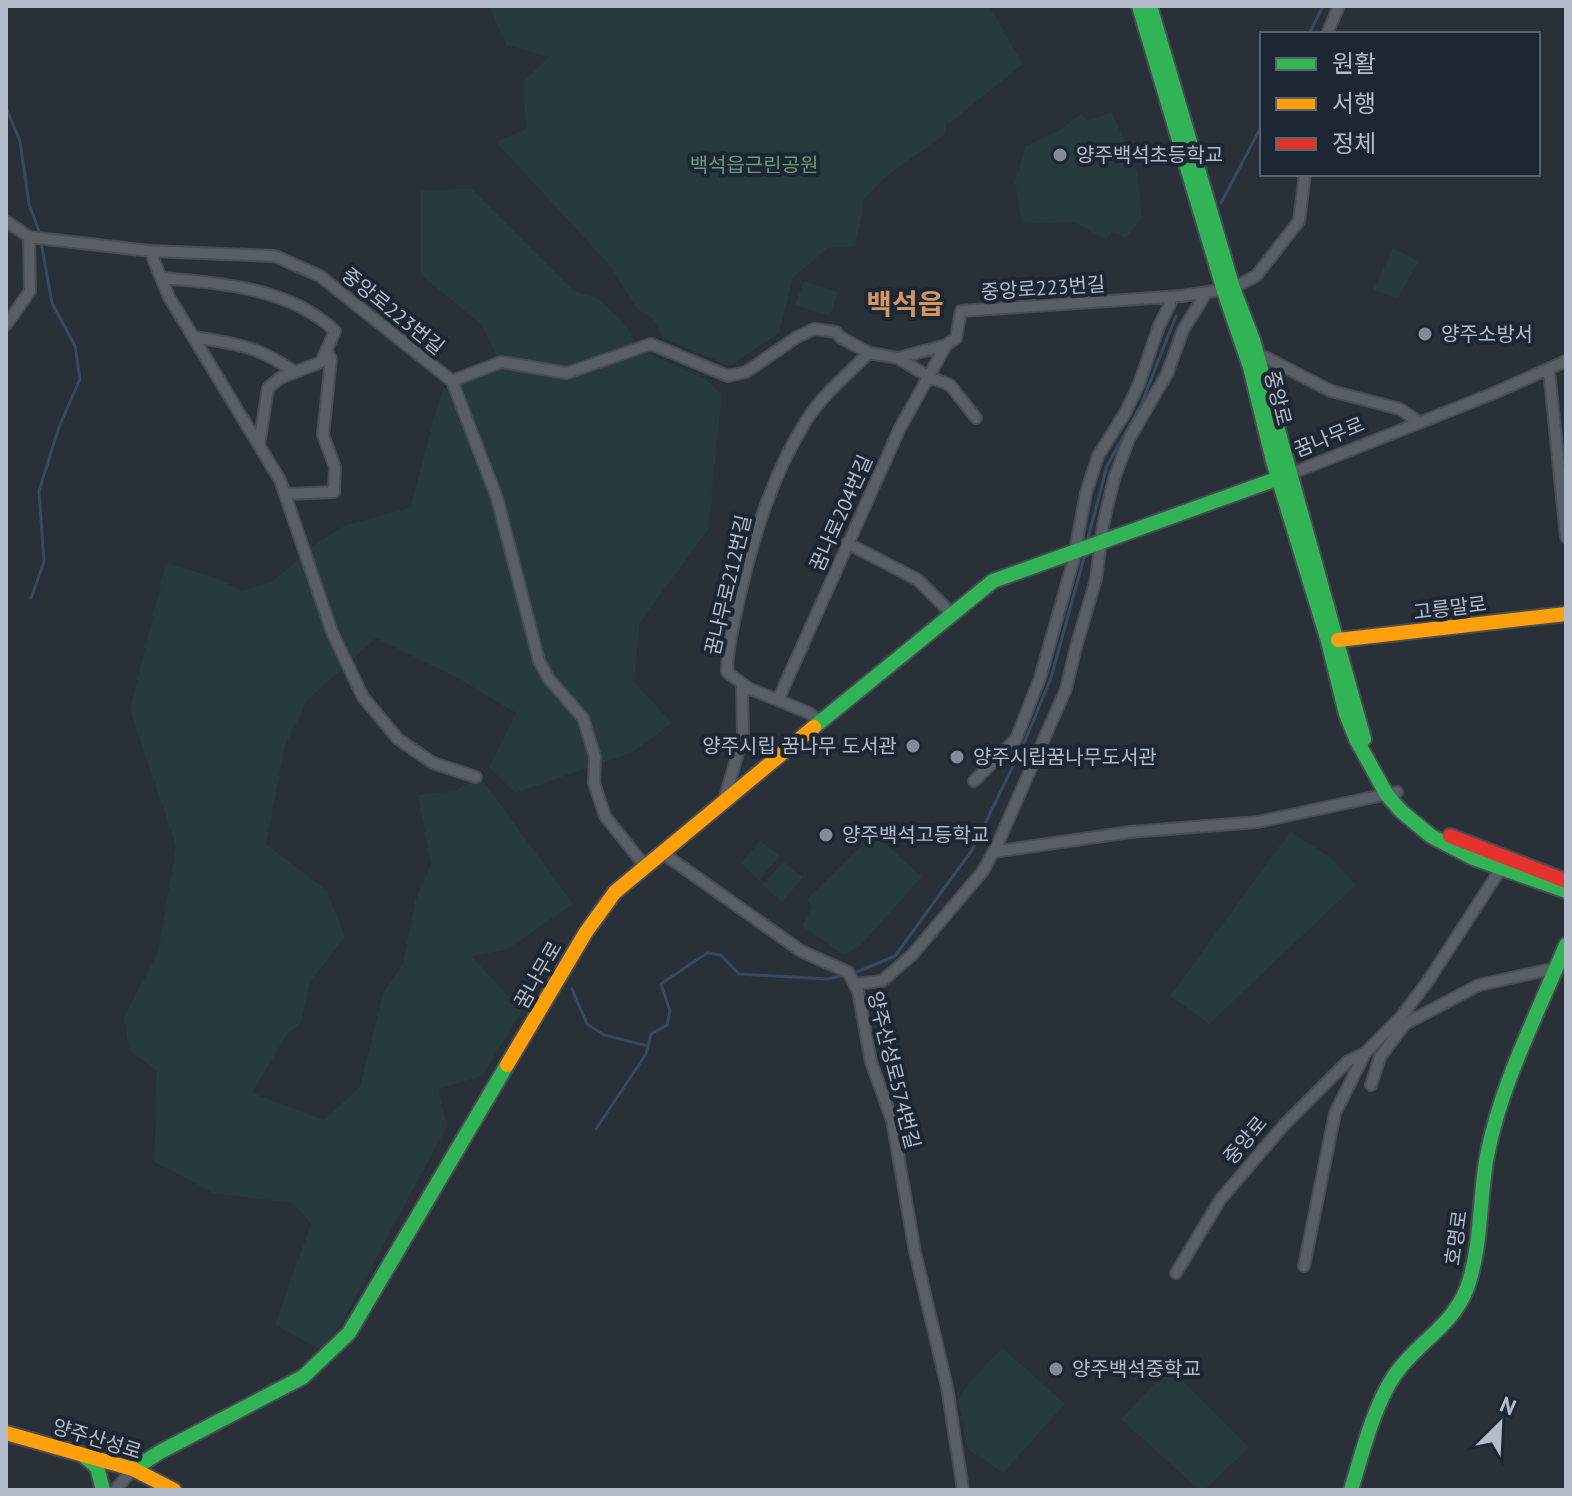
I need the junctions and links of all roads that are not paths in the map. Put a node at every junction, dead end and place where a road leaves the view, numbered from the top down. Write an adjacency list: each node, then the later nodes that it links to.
1 (1139, 6): 5 (street, 중앙로)
2 (1150, 6): 5 (street, 중앙로)
3 (1339, 6): 4 (street)
4 (1328, 32)
5 (1196, 174): 11 (street, 중앙로)
6 (1305, 176): 11 (street)
7 (8, 225): 8 (street, 중앙로223번길)
8 (32, 237): 9 (street, 중앙로223번길); 14 (street)
9 (150, 251): 10 (street); 25 (street, 중앙로223번길)
10 (161, 278): 15 (street); 17 (street)
11 (1229, 290): 12 (street); 20 (street, 중앙로); 29 (street, 중앙로)
12 (1202, 294): 13 (street, 중앙로223번길); 32 (street)
13 (1169, 297): 16 (street, 중앙로223번길); 34 (street)
14 (6, 325)
15 (194, 337): 23 (street); 28 (street)
16 (946, 345): 19 (street, 중앙로223번길); 24 (street, 꿈나로204번길)
17 (327, 353): 23 (street); 30 (street)
18 (869, 353): 19 (street, 중앙로223번길); 25 (street, 중앙로223번길); 38 (street, 꿈나무로212번길)
19 (898, 358): 24 (street)
20 (1257, 358): 27 (street); 29 (street, 중앙로)
21 (1566, 361): 22 (street, 꿈나무로)
22 (1549, 370): 27 (street, 꿈나무로); 31 (street)
23 (295, 372): 28 (street)
24 (929, 377): 26 (street); 33 (street, 꿈나로204번길)
25 (452, 381): 47 (street)
26 (976, 418)
27 (1419, 422): 29 (street, 꿈나무로)
28 (259, 445): 30 (street)
29 (1284, 476): 32 (street, 꿈나무로); 37 (street, 중앙로); 43 (street, 중앙로)
30 (285, 494): 41 (street)
31 (1566, 537)
32 (1102, 540): 34 (street, 꿈나무로); 46 (street)
33 (847, 543): 35 (street); 39 (street, 꿈나로204번길)
34 (1075, 552): 35 (street, 꿈나무로); 42 (street)
35 (952, 614): 40 (street, 꿈나무로)
36 (1566, 614): 37 (street, 고릉말로)
37 (1338, 640): 43 (street, 중앙로)
38 (742, 684): 39 (street); 44 (street, 꿈나무로212번길)
39 (778, 700): 40 (street)
40 (820, 721): 44 (street, 꿈나무로)
41 (476, 777)
42 (974, 781)
43 (1392, 794): 46 (street); 48 (street, 중앙로)
44 (724, 801): 45 (street, 꿈나무로)
45 (661, 852): 47 (street, 꿈나무로); 53 (street, 양주산성로574번길)
46 (993, 852): 53 (street)
47 (646, 864): 60 (street, 꿈나무로)
48 (1505, 864): 49 (street, 중앙로); 50 (street, 중앙로); 54 (street, 중앙로)
49 (1566, 881)
50 (1566, 891)
51 (1566, 945): 52 (street, 호명로)
52 (1560, 961): 55 (street); 65 (street, 호명로)
53 (851, 978): 64 (street, 양주산성로574번길)
54 (1365, 1053): 56 (street, 중앙로); 57 (street, 중앙로)
55 (1371, 1085)
56 (1304, 1266)
57 (1176, 1273)
58 (6, 1433): 59 (street, 양주산성로)
59 (78, 1452): 60 (street, 양주산성로); 61 (street)
60 (133, 1469): 62 (street, 꿈나무로); 63 (street, 양주산성로)
61 (103, 1490)
62 (115, 1490)
63 (174, 1490)
64 (963, 1490)
65 (1351, 1490)

